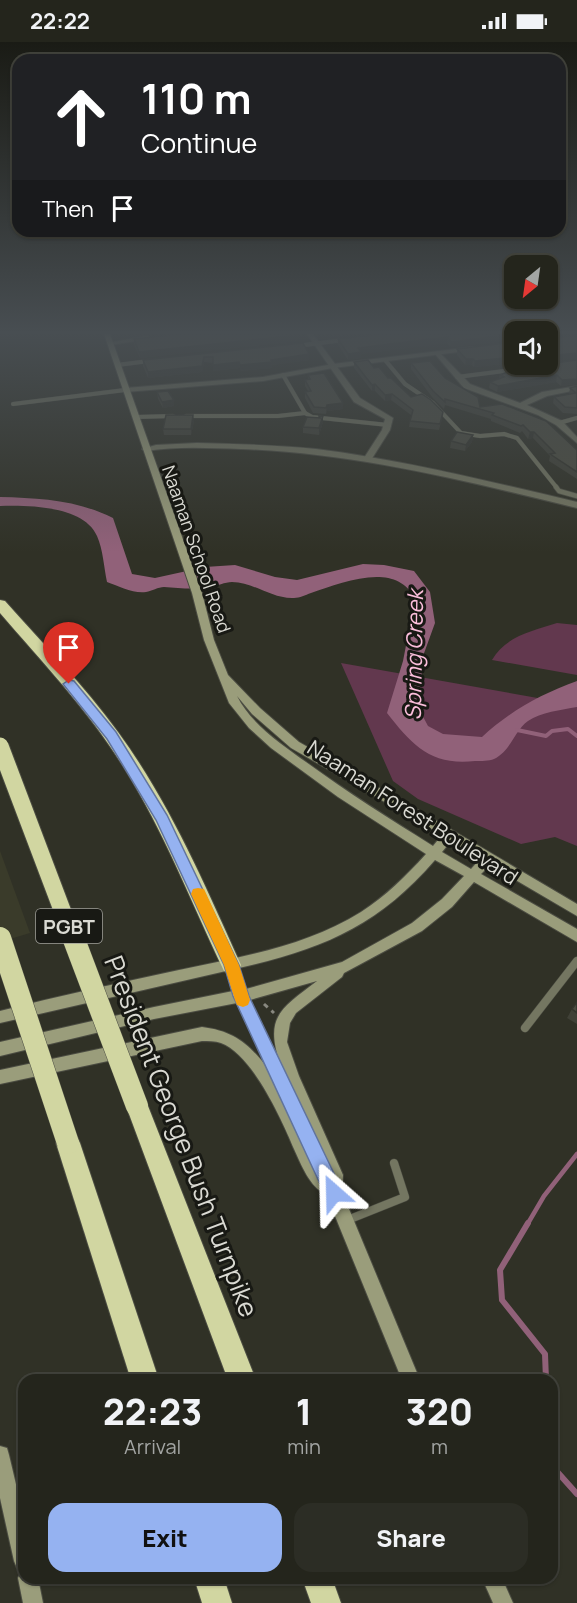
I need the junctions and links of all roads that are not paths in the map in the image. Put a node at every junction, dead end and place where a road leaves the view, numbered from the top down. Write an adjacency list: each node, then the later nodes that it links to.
1 (131, 407): 7 (main road, Naaman School Road)
2 (301, 407): 6 (lane)
3 (370, 407): 10 (street)
4 (437, 407): 14 (lane)
5 (526, 407): 9 (street)
6 (305, 413): 7 (lane); 10 (lane)
7 (135, 417): 12 (main road, Naaman School Road)
8 (577, 418): 9 (lane)
9 (559, 423): 11 (street)
10 (388, 425): 13 (street)
11 (577, 441)
12 (146, 449): 13 (street); 17 (main road, Naaman School Road)
13 (368, 458): 15 (street)
14 (577, 496)
15 (577, 505)
16 (0, 604): 27 (highway)
17 (222, 673): 19 (main road, Naaman Forest Boulevard); 20 (main road, Naaman Forest Boulevard)
18 (0, 746): 38 (highway, President George Bush Turnpike / PGBT, bridge)
19 (449, 835): 20 (main road); 21 (main road, Naaman Forest Boulevard)
20 (434, 853): 22 (main road, Naaman Forest Boulevard); 27 (main road)
21 (488, 859): 22 (main road); 23 (main road, Naaman Forest Boulevard)
22 (473, 876): 24 (main road, Naaman Forest Boulevard); 28 (main road)
23 (577, 911)
24 (577, 936)
25 (0, 938): 37 (highway, bridge)
26 (577, 961): 31 (lane)
27 (231, 965): 29 (main road); 30 (main road)
28 (345, 967): 29 (main road); 35 (main road)
29 (241, 996): 32 (main road); 35 (main road)
30 (0, 1017)
31 (525, 1028)
32 (0, 1049)
33 (0, 1077): 35 (main road)
34 (394, 1163): 36 (lane)
35 (334, 1193): 36 (main road)
36 (345, 1221): 39 (main road)
37 (143, 1374)
38 (240, 1374)
39 (409, 1374)
40 (0, 1455): 41 (main road)
41 (18, 1534)
42 (29, 1584): 46 (main road)
43 (211, 1584): 47 (highway)
44 (319, 1584): 48 (highway)
45 (495, 1584): 49 (main road)
46 (33, 1603)
47 (217, 1603)
48 (326, 1603)
49 (503, 1603)

